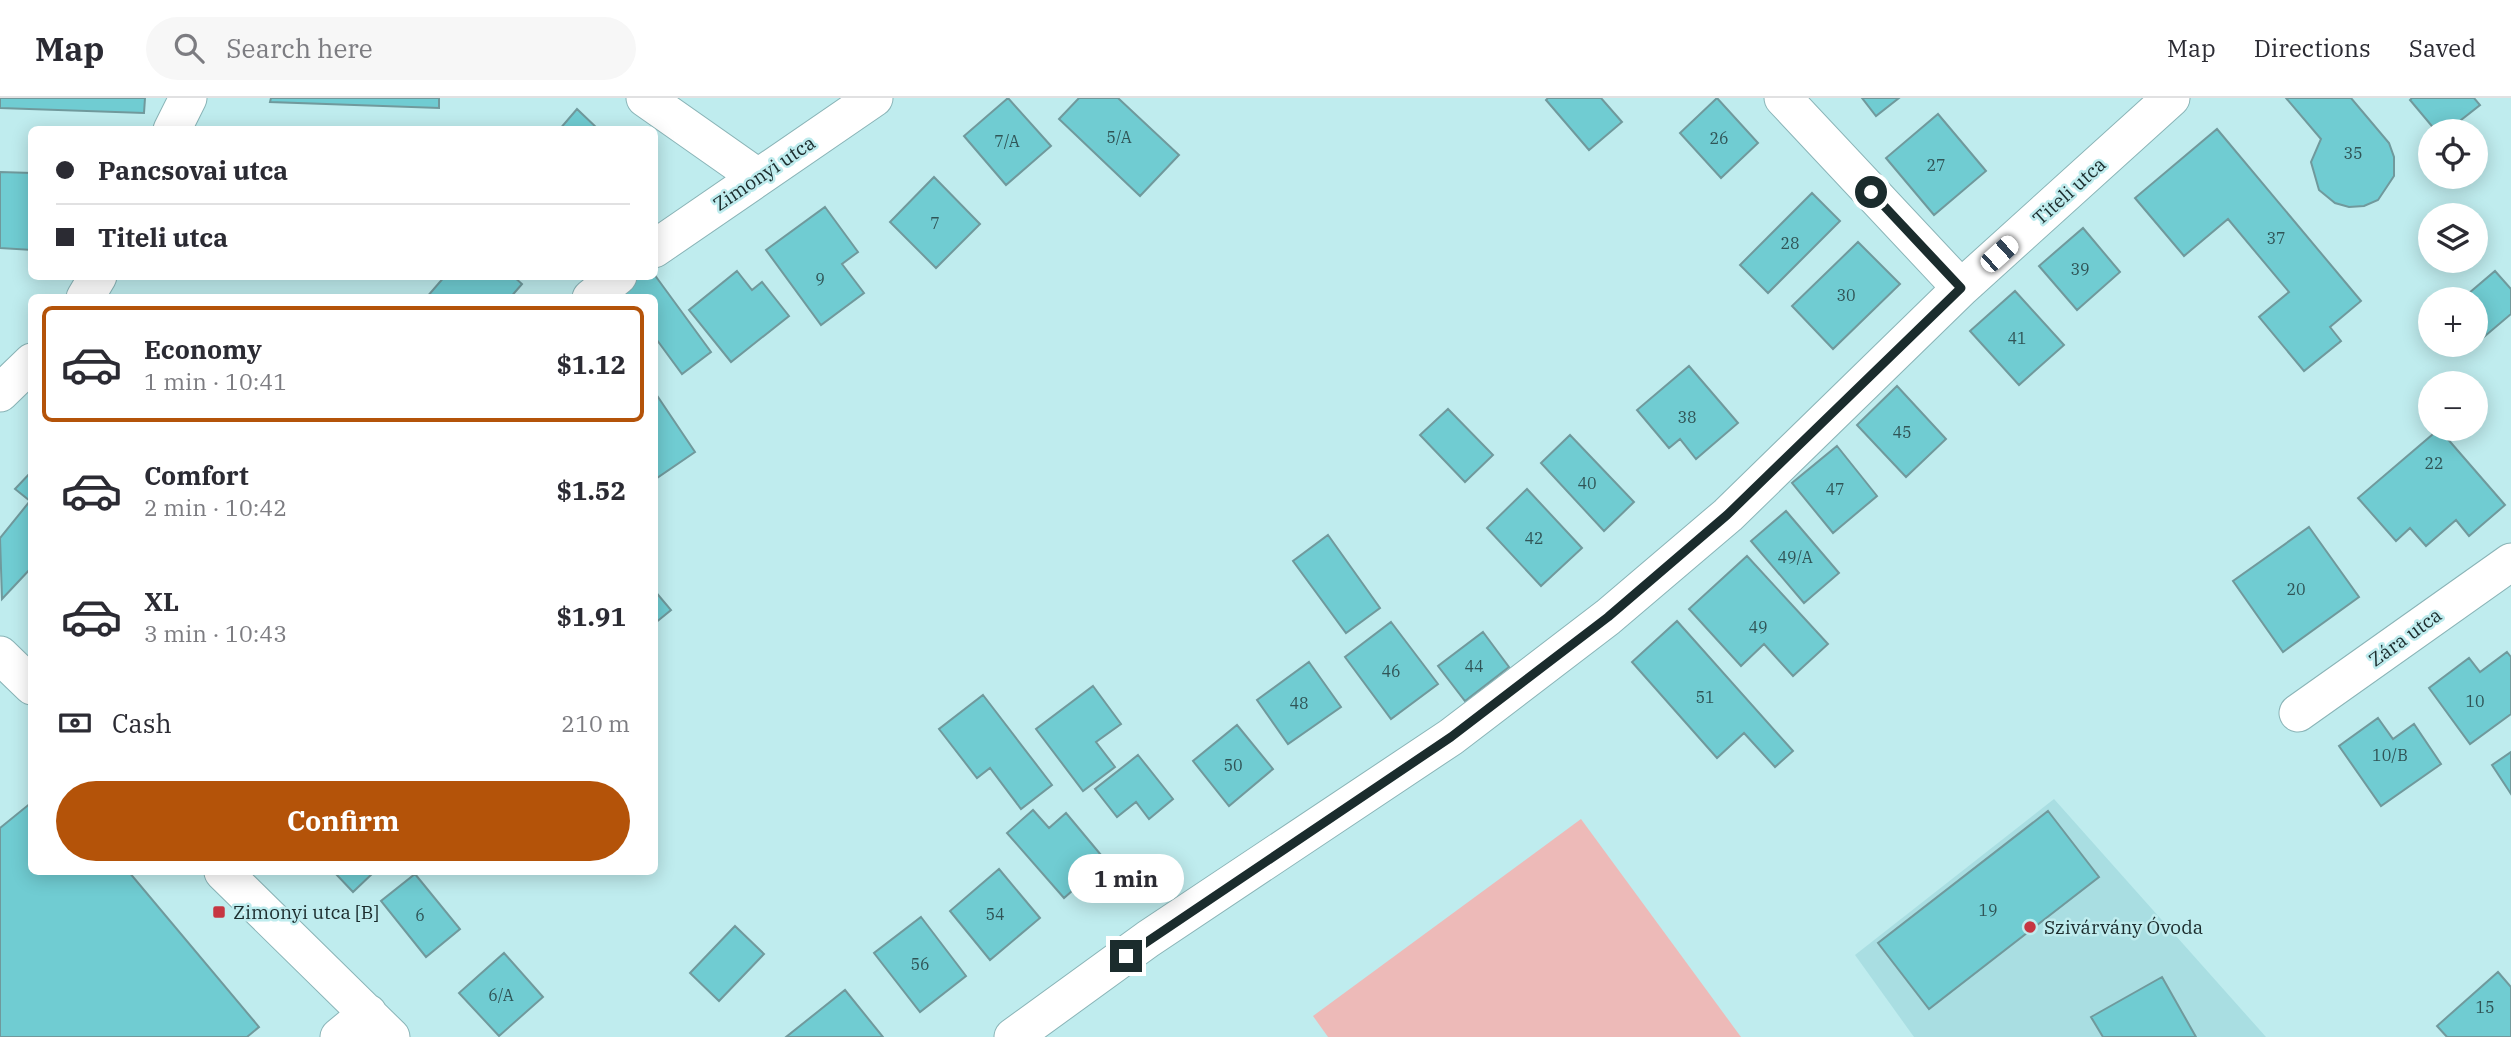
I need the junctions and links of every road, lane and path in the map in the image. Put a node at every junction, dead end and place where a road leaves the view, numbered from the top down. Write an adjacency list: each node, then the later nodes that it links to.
1 (188, 98): 6 (street)
2 (645, 98): 7 (street)
3 (874, 98): 7 (street, Zimonyi utca)
4 (1783, 98): 10 (street)
5 (2171, 98): 10 (street, Titeli utca)
6 (174, 126)
7 (756, 176): 8 (street, Zimonyi utca)
8 (658, 246)
9 (613, 280): 11 (street)
10 (1961, 288): 21 (street, Titeli utca)
11 (596, 294)
12 (28, 366): 13 (street)
13 (0, 393)
14 (2511, 562): 17 (street, Zára utca)
15 (0, 655): 16 (street)
16 (28, 682)
17 (2298, 713)
18 (226, 875): 19 (street)
19 (380, 1025): 20 (street)
20 (339, 1037)
21 (1013, 1037)

